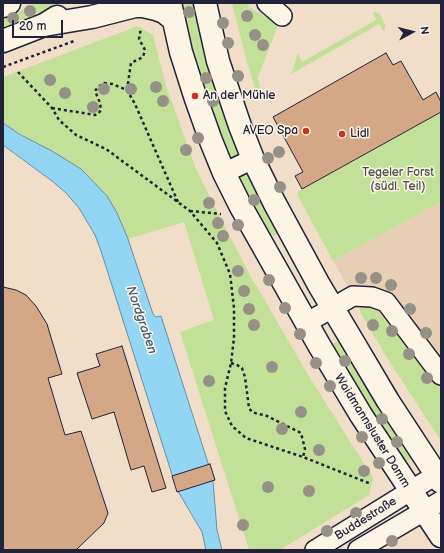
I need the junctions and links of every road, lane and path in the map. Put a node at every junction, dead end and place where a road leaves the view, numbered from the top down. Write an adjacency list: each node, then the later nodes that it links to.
1 (9, 3): 5 (main road)
2 (82, 3): 8 (main road)
3 (205, 3): 16 (main road)
4 (267, 3): 7 (street)
5 (3, 6)
6 (172, 11): 8 (main road); 17 (main road, Waidmannsluster Damm)
7 (282, 16)
8 (44, 25): 11 (main road)
9 (141, 28): 14 (path)
10 (75, 40): 12 (path)
11 (3, 41)
12 (3, 67)
13 (18, 72): 15 (path)
14 (126, 90): 15 (path); 18 (path)
15 (52, 108): 18 (path)
16 (253, 159): 17 (street); 21 (main road)
17 (224, 173): 22 (main road, Waidmannsluster Damm)
18 (179, 203): 19 (path)
19 (190, 211): 20 (path); 23 (path)
20 (221, 214)
21 (332, 308): 22 (street); 24 (street); 26 (main road)
22 (306, 323): 28 (main road, Waidmannsluster Damm)
23 (231, 363): 25 (path); 25 (path)
24 (441, 374)
25 (303, 457): 27 (path)
26 (439, 479): 28 (street, Buddestraße)
27 (371, 484)
28 (411, 491): 29 (main road, Waidmannsluster Damm); 31 (street, Buddestraße)
29 (432, 506): 30 (main road, Waidmannsluster Damm); 32 (street, Buddestraße)
30 (441, 536)
31 (315, 550)
32 (358, 550)

